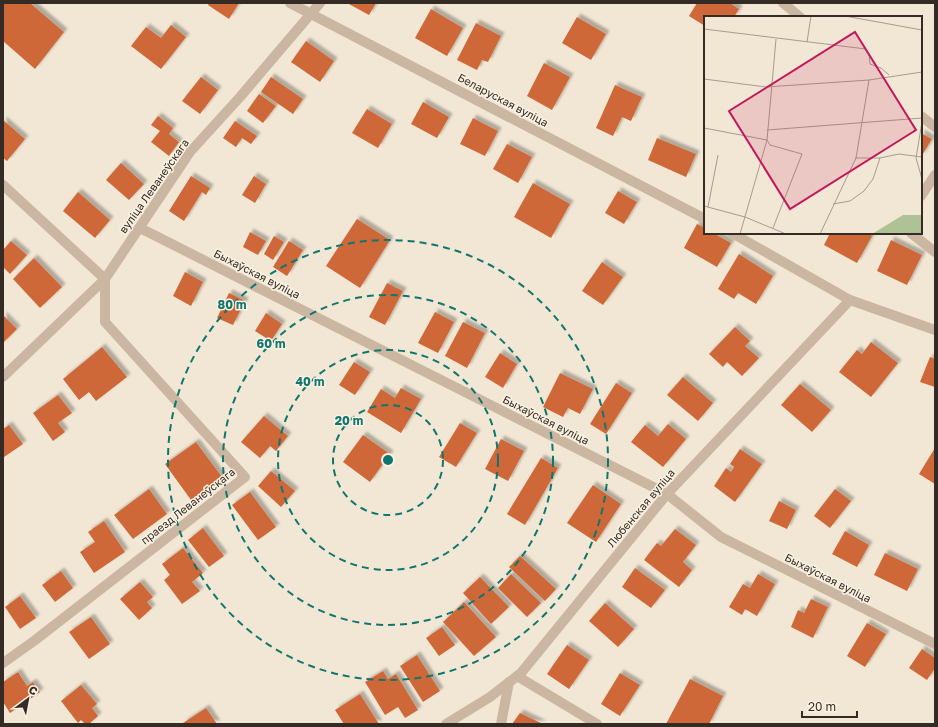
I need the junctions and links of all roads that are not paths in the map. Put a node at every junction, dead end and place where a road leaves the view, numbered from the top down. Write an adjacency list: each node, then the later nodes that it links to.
1 (290, 3): 4 (street, Беларуская вуліца)
2 (320, 3): 4 (street, вуліца Леванеўскага)
3 (783, 3): 5 (street)
4 (312, 14): 11 (street, Беларуская вуліца); 12 (street, вуліца Леванеўскага)
5 (799, 16)
6 (922, 117): 7 (street)
7 (935, 127)
8 (935, 175): 10 (street)
9 (3, 185): 18 (street)
10 (922, 194)
11 (704, 218)
12 (140, 228): 18 (street, вуліца Леванеўскага); 22 (street, Быхаўская вуліца)
13 (734, 234): 19 (street)
14 (907, 234): 16 (street)
15 (912, 234): 16 (street)
16 (918, 241): 17 (street)
17 (935, 252)
18 (105, 279): 21 (street, вуліца Леванеўскага); 24 (street, праезд Леванеўскага)
19 (850, 300): 20 (street); 22 (street, Любенская вуліца)
20 (935, 330)
21 (3, 377)
22 (667, 494): 23 (street, Быхаўская вуліца); 25 (street, Любенская вуліца)
23 (935, 644)
24 (3, 663)
25 (513, 679): 26 (street, Любенская вуліца); 27 (street); 28 (street)
26 (446, 724)
27 (501, 724)
28 (596, 724)

